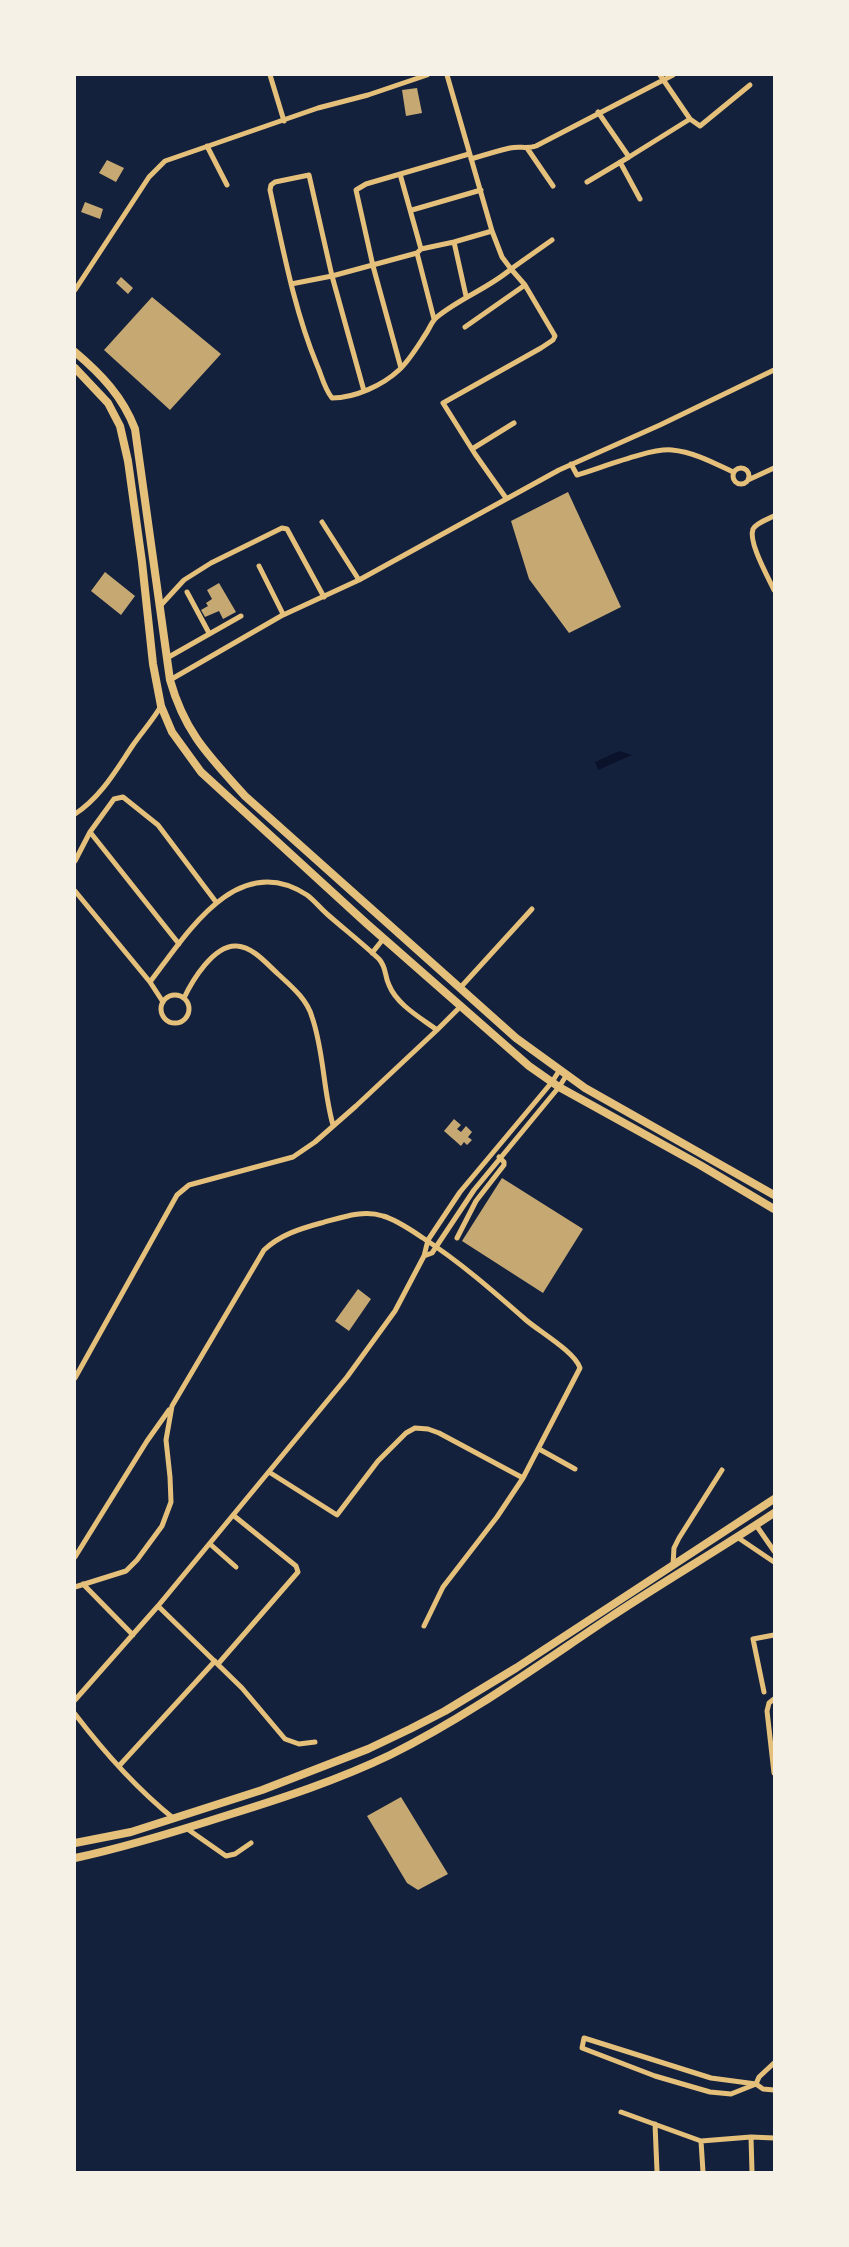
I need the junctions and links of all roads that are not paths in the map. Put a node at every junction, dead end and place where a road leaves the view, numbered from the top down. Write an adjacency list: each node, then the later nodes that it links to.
1 (270, 75): 9 (street)
2 (427, 75): 9 (street)
3 (447, 75): 12 (street)
4 (673, 75): 5 (street)
5 (662, 77): 7 (street); 8 (street)
6 (750, 85): 8 (street)
7 (598, 112): 11 (street); 13 (street)
8 (690, 119): 13 (street)
9 (284, 121): 10 (street)
10 (207, 146): 17 (street); 31 (street)
11 (527, 148): 12 (street); 18 (street)
12 (470, 156): 15 (street); 19 (street)
13 (629, 157): 14 (street)
14 (620, 162): 16 (street); 20 (street)
15 (400, 174): 21 (street); 26 (street)
16 (587, 182)
17 (227, 185)
18 (553, 186)
19 (481, 190): 21 (street); 22 (street)
20 (640, 199)
21 (412, 210): 25 (street)
22 (492, 231): 24 (street); 27 (street)
23 (552, 240): 27 (street)
24 (454, 243): 25 (street); 32 (street)
25 (419, 251): 26 (street); 33 (street)
26 (373, 266): 28 (street); 37 (street)
27 (511, 269): 30 (street); 32 (street)
28 (332, 276): 29 (street); 29 (street); 39 (street)
29 (291, 284): 39 (street)
30 (525, 285): 34 (street); 41 (street)
31 (75, 290)
32 (466, 296): 33 (street)
33 (434, 319): 37 (street)
34 (465, 327)
35 (75, 352): 54 (highway)
36 (75, 368): 60 (highway)
37 (402, 368): 39 (street)
38 (774, 370): 42 (street)
39 (364, 391)
40 (514, 423): 41 (street)
41 (472, 449): 46 (street)
42 (571, 464): 44 (street); 46 (street)
43 (774, 468): 45 (street)
44 (733, 472): 45 (street); 45 (street)
45 (748, 480)
46 (506, 498): 50 (street)
47 (774, 516): 51 (street)
48 (322, 522): 50 (street)
49 (259, 566): 55 (street)
50 (359, 580): 53 (street)
51 (774, 590)
52 (187, 592): 57 (street)
53 (324, 597): 54 (street); 55 (street)
54 (161, 605): 58 (highway)
55 (283, 614): 59 (street)
56 (242, 616): 57 (street)
57 (209, 633): 58 (street)
58 (166, 658): 59 (highway)
59 (170, 680): 71 (highway)
60 (161, 706): 61 (street); 67 (highway)
61 (75, 814)
62 (90, 832): 63 (street); 65 (street); 68 (street)
63 (75, 861)
64 (75, 891): 70 (street)
65 (216, 902): 68 (street); 69 (street)
66 (532, 909): 71 (street)
67 (384, 938): 69 (street); 74 (highway)
68 (179, 944): 70 (street)
69 (372, 952): 75 (street)
70 (150, 982): 73 (street)
71 (460, 988): 76 (highway)
72 (184, 998): 73 (street); 73 (street); 78 (street)
73 (163, 1002)
74 (460, 1007): 75 (street); 77 (highway)
75 (437, 1030): 78 (street)
76 (563, 1073): 77 (street); 80 (highway)
77 (556, 1085): 79 (street); 81 (highway); 83 (street)
78 (333, 1125): 86 (street)
79 (499, 1157): 82 (street); 84 (street)
80 (774, 1195)
81 (774, 1209)
82 (457, 1238)
83 (428, 1240): 84 (street); 85 (street); 87 (street)
84 (437, 1247): 85 (street); 88 (street)
85 (424, 1256): 91 (street)
86 (75, 1378)
87 (172, 1406): 100 (street); 104 (street)
88 (539, 1449): 89 (street); 92 (street)
89 (575, 1469)
90 (722, 1470): 102 (street)
91 (268, 1472): 92 (street); 95 (street)
92 (523, 1478): 107 (street)
93 (774, 1499): 102 (highway)
94 (774, 1513): 96 (highway)
95 (233, 1515): 98 (street); 110 (street)
96 (756, 1525): 97 (highway); 99 (street)
97 (737, 1537): 101 (street); 119 (highway)
98 (210, 1544): 103 (street); 106 (street)
99 (774, 1551)
100 (75, 1557)
101 (774, 1562)
102 (673, 1565): 118 (highway)
103 (236, 1567)
104 (82, 1584): 105 (street); 108 (street)
105 (75, 1587)
106 (158, 1606): 108 (street); 110 (street)
107 (424, 1626)
108 (133, 1635): 113 (street)
109 (774, 1635): 111 (street)
110 (216, 1663): 115 (street); 116 (street)
111 (764, 1692)
112 (774, 1699): 117 (street)
113 (75, 1700)
114 (75, 1714): 116 (street)
115 (315, 1742)
116 (119, 1766): 118 (street)
117 (774, 1773)
118 (173, 1818): 120 (highway)
119 (186, 1828): 121 (street); 122 (highway)
120 (77, 1841)
121 (251, 1843)
122 (75, 1858)
123 (774, 2064): 124 (street)
124 (756, 2084): 124 (street); 125 (street)
125 (774, 2090)
126 (621, 2112): 127 (street)
127 (656, 2124): 130 (street); 131 (street)
128 (751, 2137): 129 (street); 130 (street); 133 (street)
129 (774, 2138)
130 (701, 2141): 132 (street)
131 (657, 2171)
132 (703, 2172)
133 (752, 2172)

